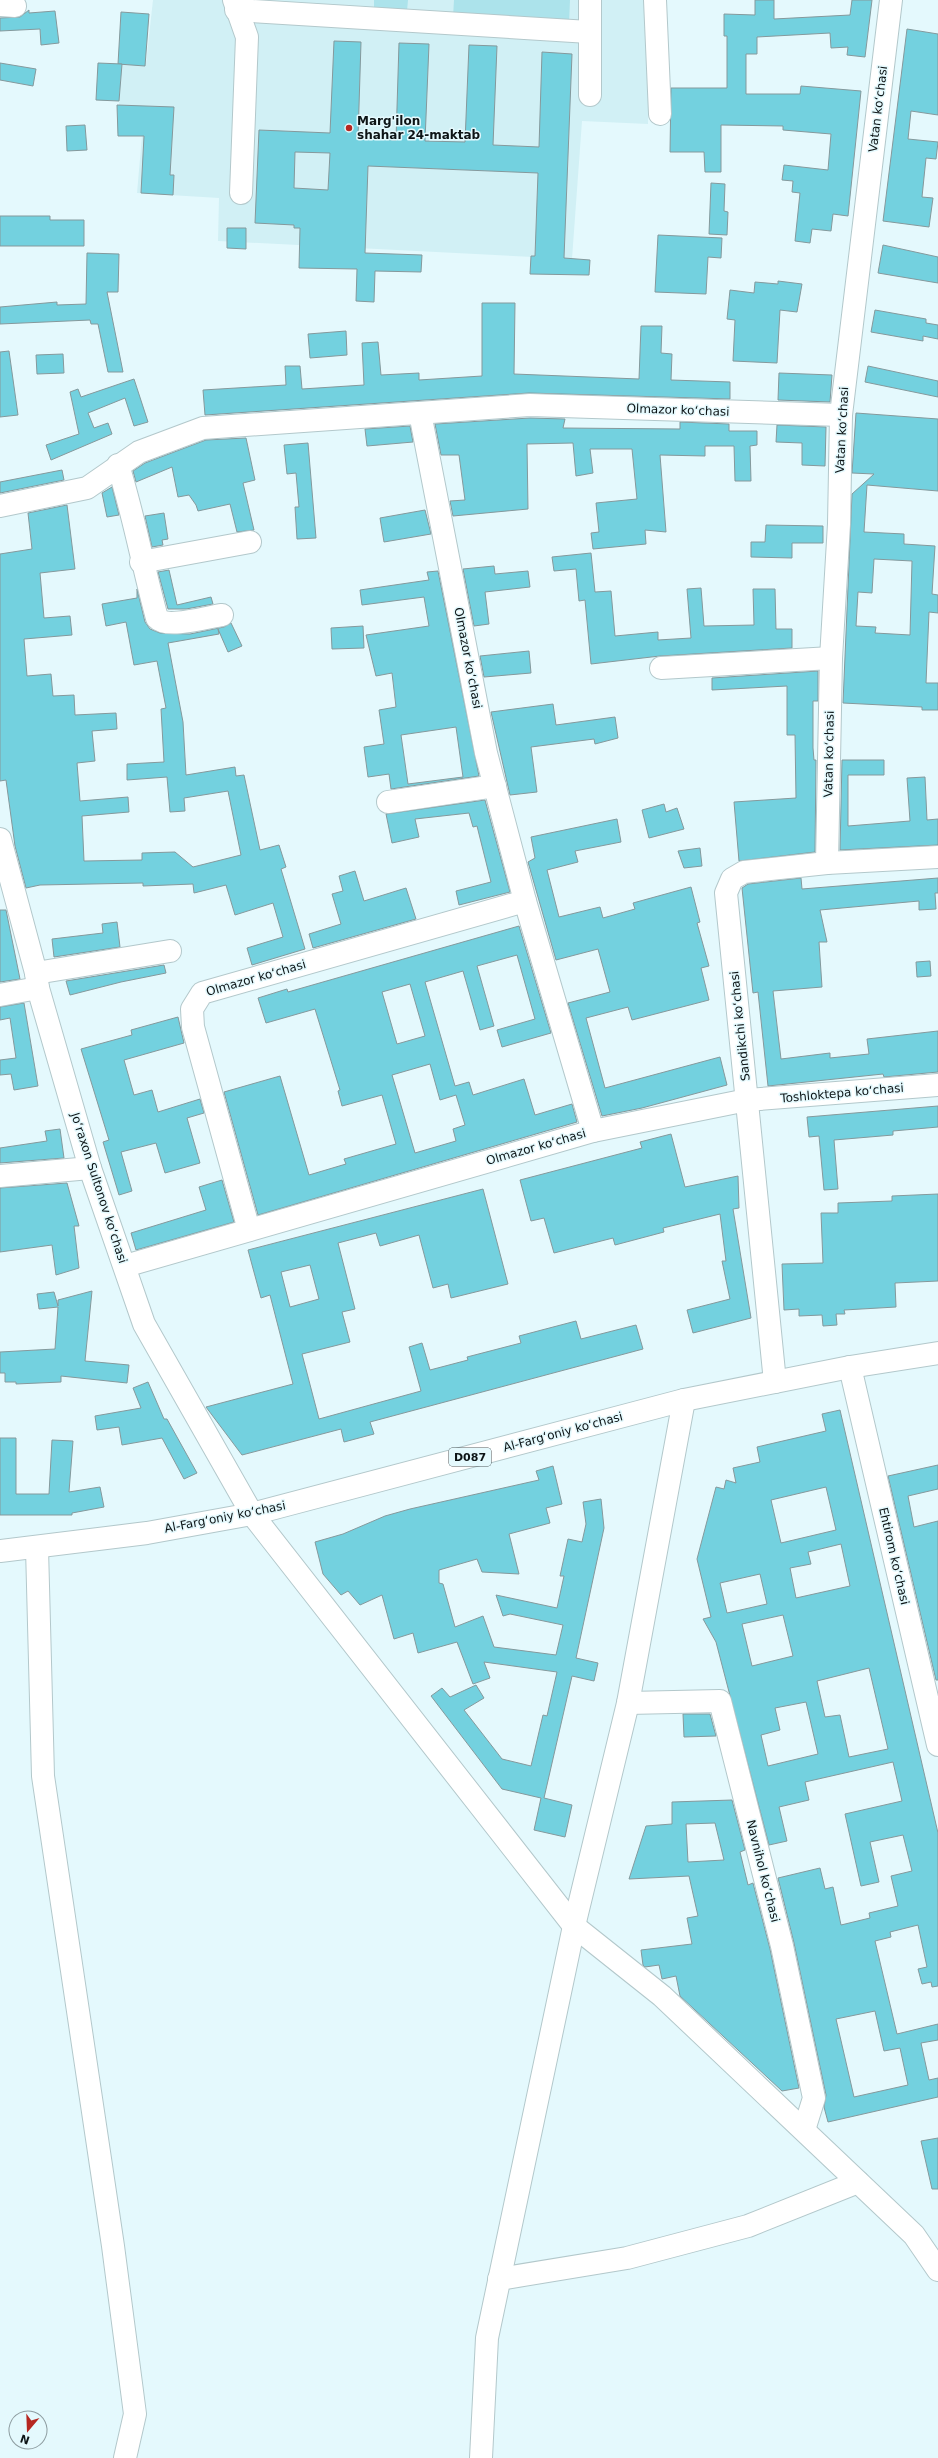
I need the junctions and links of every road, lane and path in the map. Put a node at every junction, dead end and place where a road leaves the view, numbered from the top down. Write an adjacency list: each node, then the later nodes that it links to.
1 (590, 0): 5 (street)
2 (654, 0): 7 (street)
3 (891, 0): 10 (street, Vatan koʻchasi)
4 (235, 5): 5 (street); 8 (street)
5 (589, 32): 6 (street)
6 (590, 95)
7 (660, 114)
8 (241, 194)
9 (420, 413): 10 (street, Olmazor koʻchasi); 11 (street, Olmazor koʻchasi); 18 (street, Olmazor koʻchasi)
10 (841, 415): 16 (street, Vatan koʻchasi)
11 (118, 465): 12 (street, Olmazor koʻchasi); 14 (street)
12 (0, 506)
13 (250, 542): 14 (street)
14 (141, 562): 15 (street)
15 (222, 615)
16 (831, 658): 17 (street); 22 (street, Vatan koʻchasi)
17 (661, 668)
18 (495, 786): 19 (street); 23 (street, Olmazor koʻchasi)
19 (388, 802)
20 (0, 839): 25 (street, Joʻraxon Sultonov koʻchasi)
21 (938, 857): 22 (street, Sandikchi koʻchasi)
22 (827, 864): 28 (street, Sandikchi koʻchasi)
23 (525, 901): 29 (street, Olmazor koʻchasi); 32 (street, Olmazor koʻchasi)
24 (170, 951): 25 (street)
25 (37, 980): 26 (street); 30 (street, Joʻraxon Sultonov koʻchasi)
26 (0, 995)
27 (938, 1085): 28 (street, Toshloktepa koʻchasi)
28 (747, 1100): 29 (street, Olmazor koʻchasi); 36 (street, Sandikchi koʻchasi)
29 (593, 1131): 32 (street, Olmazor koʻchasi)
30 (90, 1168): 31 (street); 33 (street, Joʻraxon Sultonov koʻchasi)
31 (0, 1176)
32 (249, 1230): 33 (street, Olmazor koʻchasi)
33 (125, 1266): 38 (street, Joʻraxon Sultonov koʻchasi)
34 (938, 1354): 35 (street, Al-Fargʻoniy koʻchasi / D087)
35 (850, 1367): 36 (street, Al-Fargʻoniy koʻchasi / D087); 42 (street, Ehtirom koʻchasi)
36 (775, 1382): 37 (street, Al-Fargʻoniy koʻchasi / D087)
37 (684, 1400): 38 (street, Al-Fargʻoniy koʻchasi / D087); 41 (street)
38 (252, 1514): 39 (street, Al-Fargʻoniy koʻchasi / D087); 43 (street, Joʻraxon Sultonov koʻchasi)
39 (37, 1548): 40 (street, Al-Fargʻoniy koʻchasi / D087); 48 (street)
40 (0, 1551)
41 (628, 1703): 43 (street); 44 (street, Navnihol koʻchasi)
42 (938, 1745)
43 (574, 1926): 44 (street, Joʻraxon Sultonov koʻchasi); 47 (street)
44 (804, 2130): 45 (street, Joʻraxon Sultonov koʻchasi)
45 (858, 2182): 46 (street, Joʻraxon Sultonov koʻchasi); 47 (street)
46 (938, 2270)
47 (500, 2279): 49 (street)
48 (125, 2458)
49 (481, 2458)

